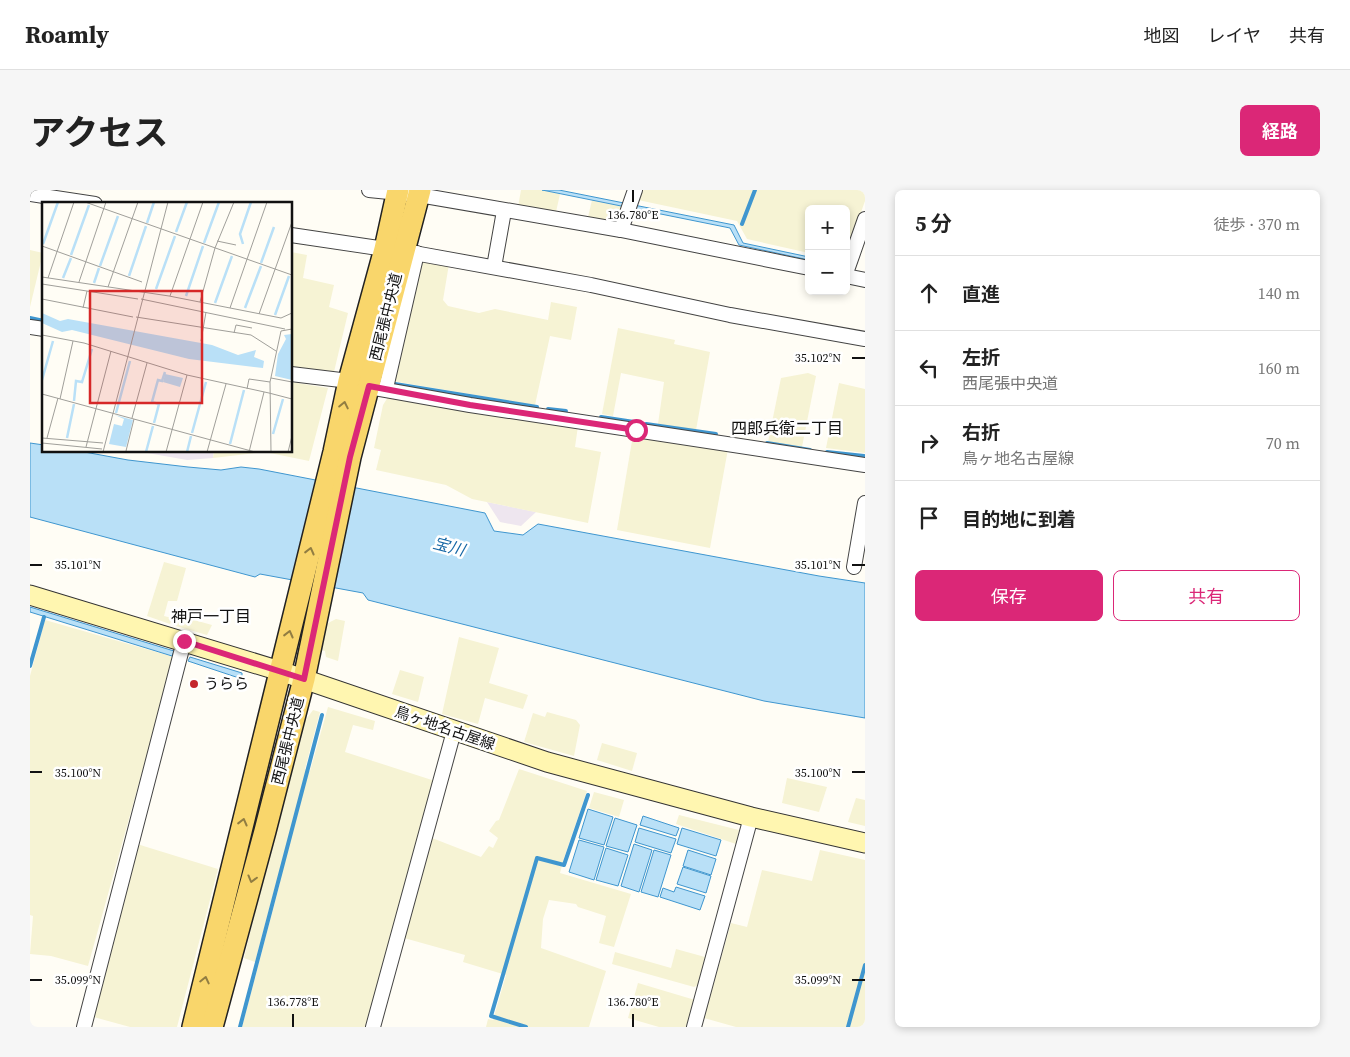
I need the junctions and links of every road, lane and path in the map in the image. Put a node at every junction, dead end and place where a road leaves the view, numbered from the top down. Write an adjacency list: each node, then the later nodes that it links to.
1 (369, 190): 2 (street)
2 (409, 192): 6 (street); 10 (main road, 西尾張中央道)
3 (30, 194): 5 (street)
4 (631, 200): 8 (street)
5 (82, 202)
6 (504, 211): 8 (street); 12 (street)
7 (865, 219): 11 (street)
8 (621, 230): 13 (street)
9 (292, 234): 10 (street)
10 (402, 251): 12 (street); 18 (main road, 西尾張中央道)
11 (850, 262)
12 (494, 267): 16 (street)
13 (805, 267)
14 (850, 272): 15 (street)
15 (865, 280)
16 (865, 339)
17 (292, 374): 18 (street)
18 (368, 385): 19 (main road, 西尾張中央道); 20 (street)
19 (342, 454): 25 (main road, 西尾張中央道, one-way to 19); 26 (main road, 西尾張中央道)
20 (865, 465)
21 (865, 503): 22 (street)
22 (854, 567)
23 (30, 595): 24 (main road, 鳥ヶ地名古屋線)
24 (184, 641): 25 (main road, 鳥ヶ地名古屋線); 30 (street)
25 (280, 670): 26 (main road, 鳥ヶ地名古屋線); 31 (main road, 西尾張中央道, one-way to 25)
26 (304, 679): 27 (main road, 鳥ヶ地名古屋線); 32 (main road, 西尾張中央道, one-way to 32)
27 (454, 731): 28 (main road, 鳥ヶ地名古屋線); 33 (street)
28 (751, 817): 29 (main road, 鳥ヶ地名古屋線); 34 (street)
29 (865, 843)
30 (84, 1027)
31 (193, 1027)
32 (212, 1027)
33 (373, 1027)
34 (694, 1027)

